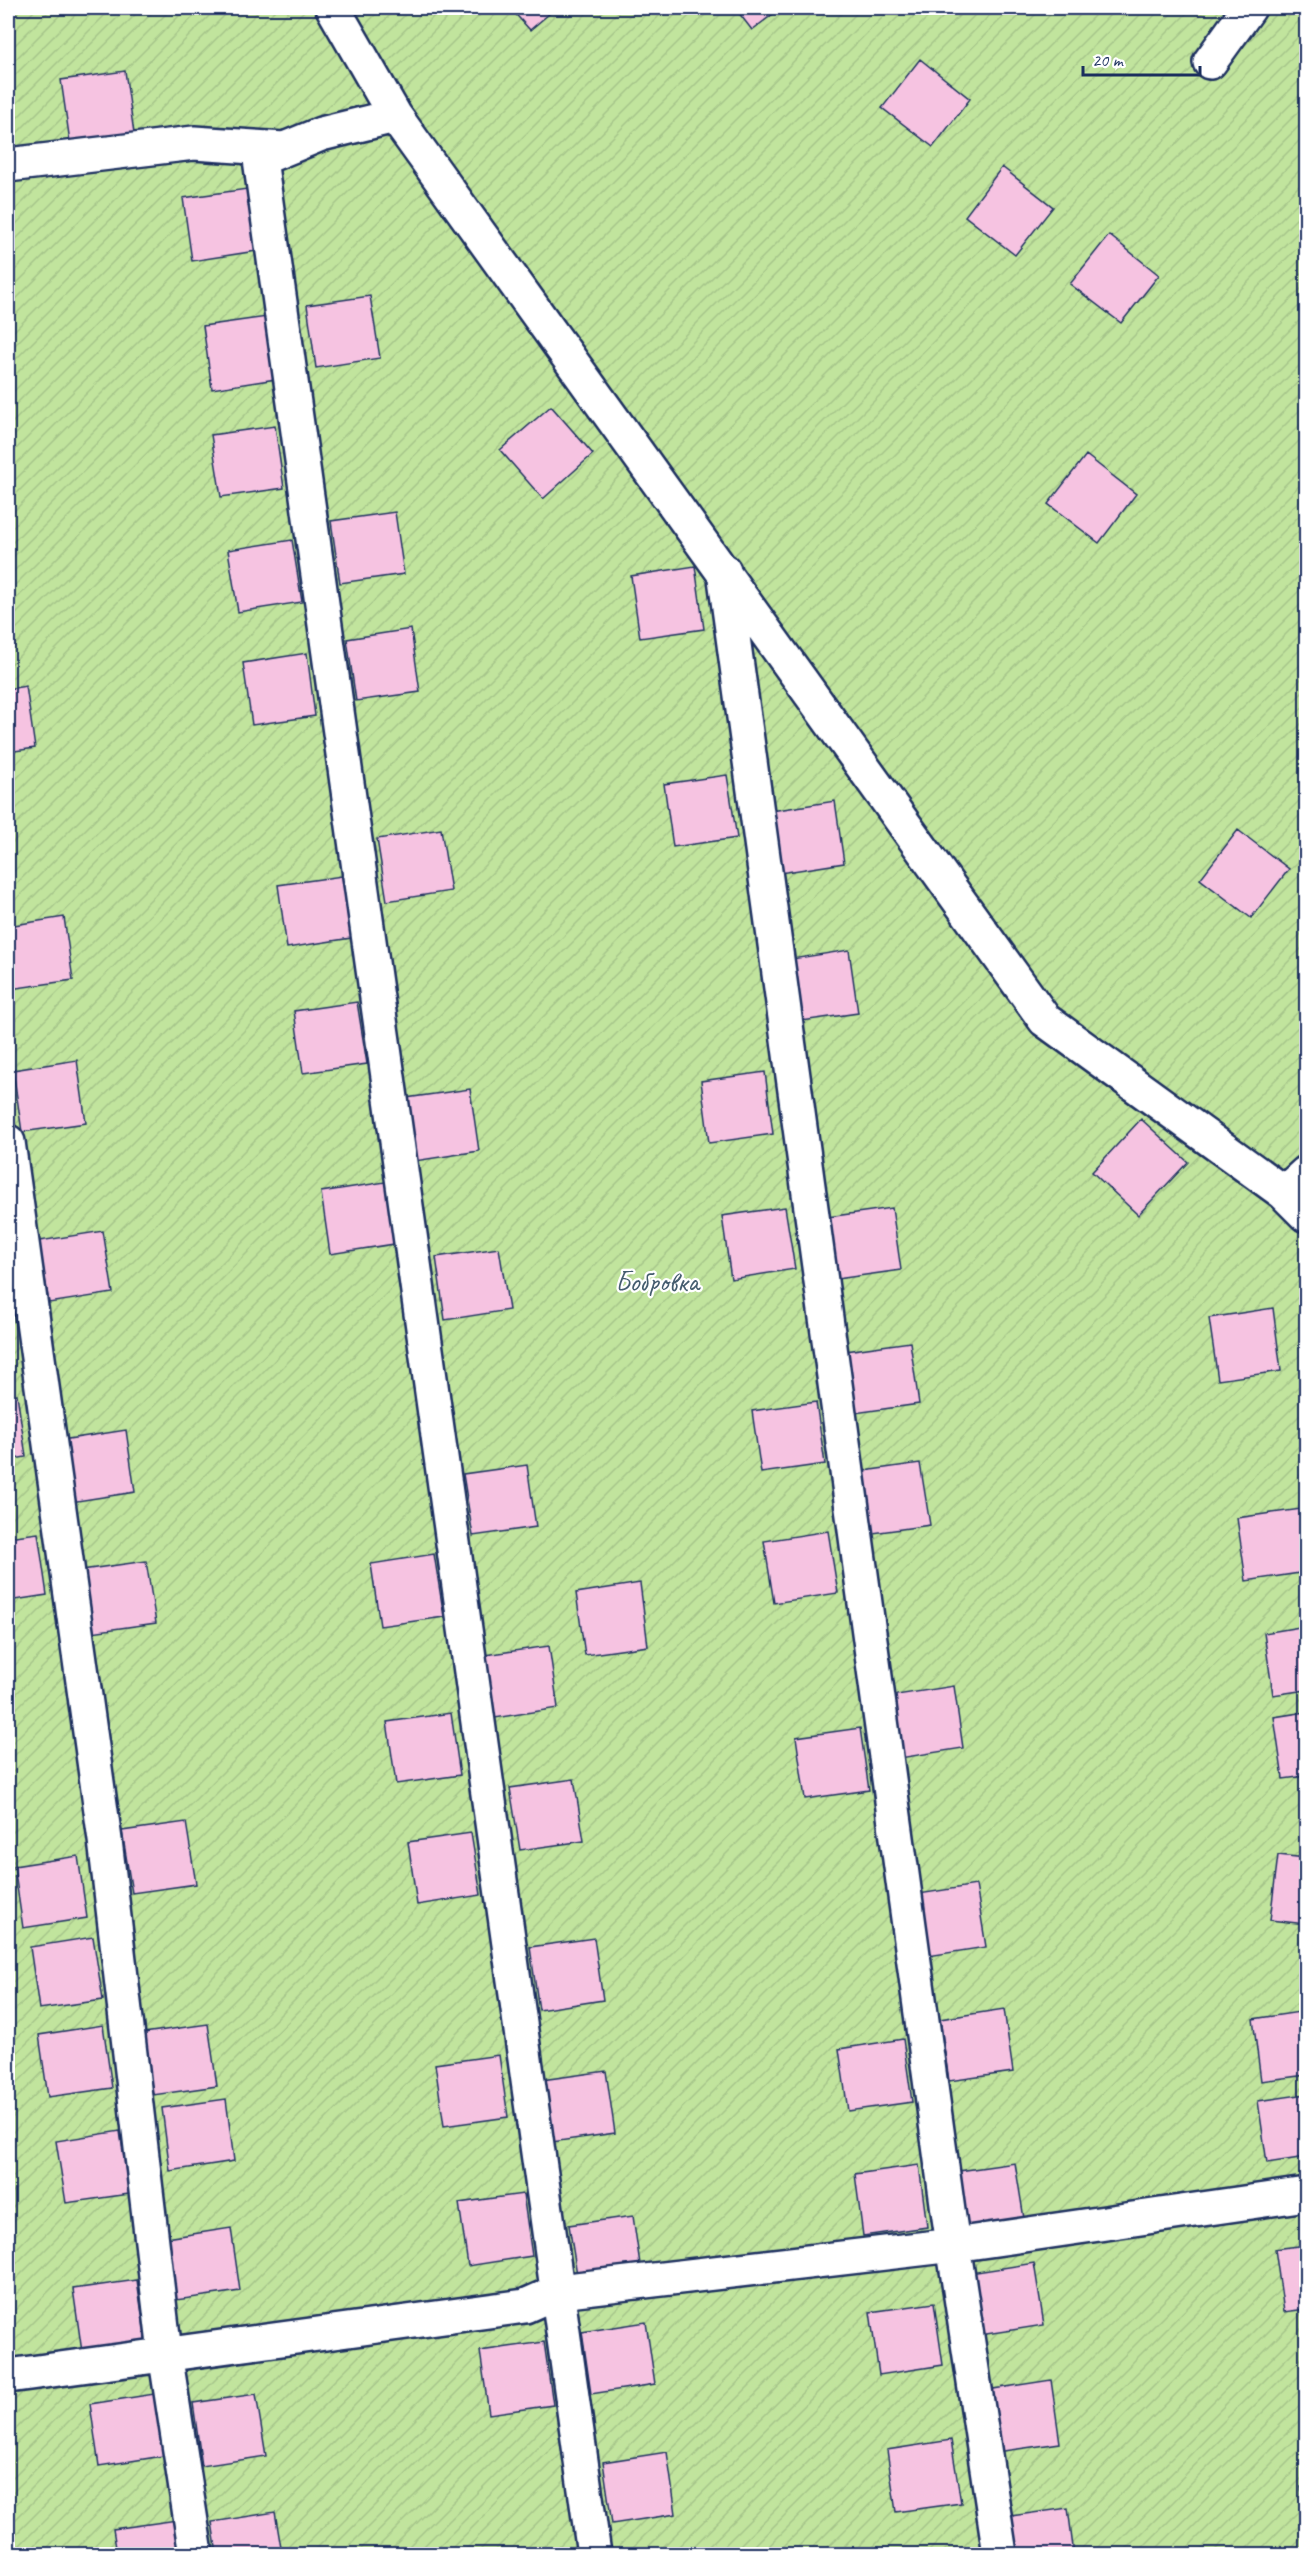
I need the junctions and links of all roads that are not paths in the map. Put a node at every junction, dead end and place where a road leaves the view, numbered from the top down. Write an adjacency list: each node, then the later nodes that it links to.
1 (333, 8): 4 (street)
2 (1249, 8): 3 (street)
3 (1210, 62)
4 (395, 116): 5 (street); 7 (street)
5 (284, 150): 6 (street); 12 (street)
6 (8, 165)
7 (724, 571): 9 (street); 11 (street)
8 (8, 1142): 13 (street)
9 (1299, 1193)
10 (1306, 2194): 11 (street)
11 (954, 2245): 12 (street); 17 (street)
12 (559, 2291): 13 (street); 16 (street)
13 (165, 2353): 14 (street); 15 (street)
14 (8, 2376)
15 (196, 2554)
16 (594, 2554)
17 (1000, 2554)

